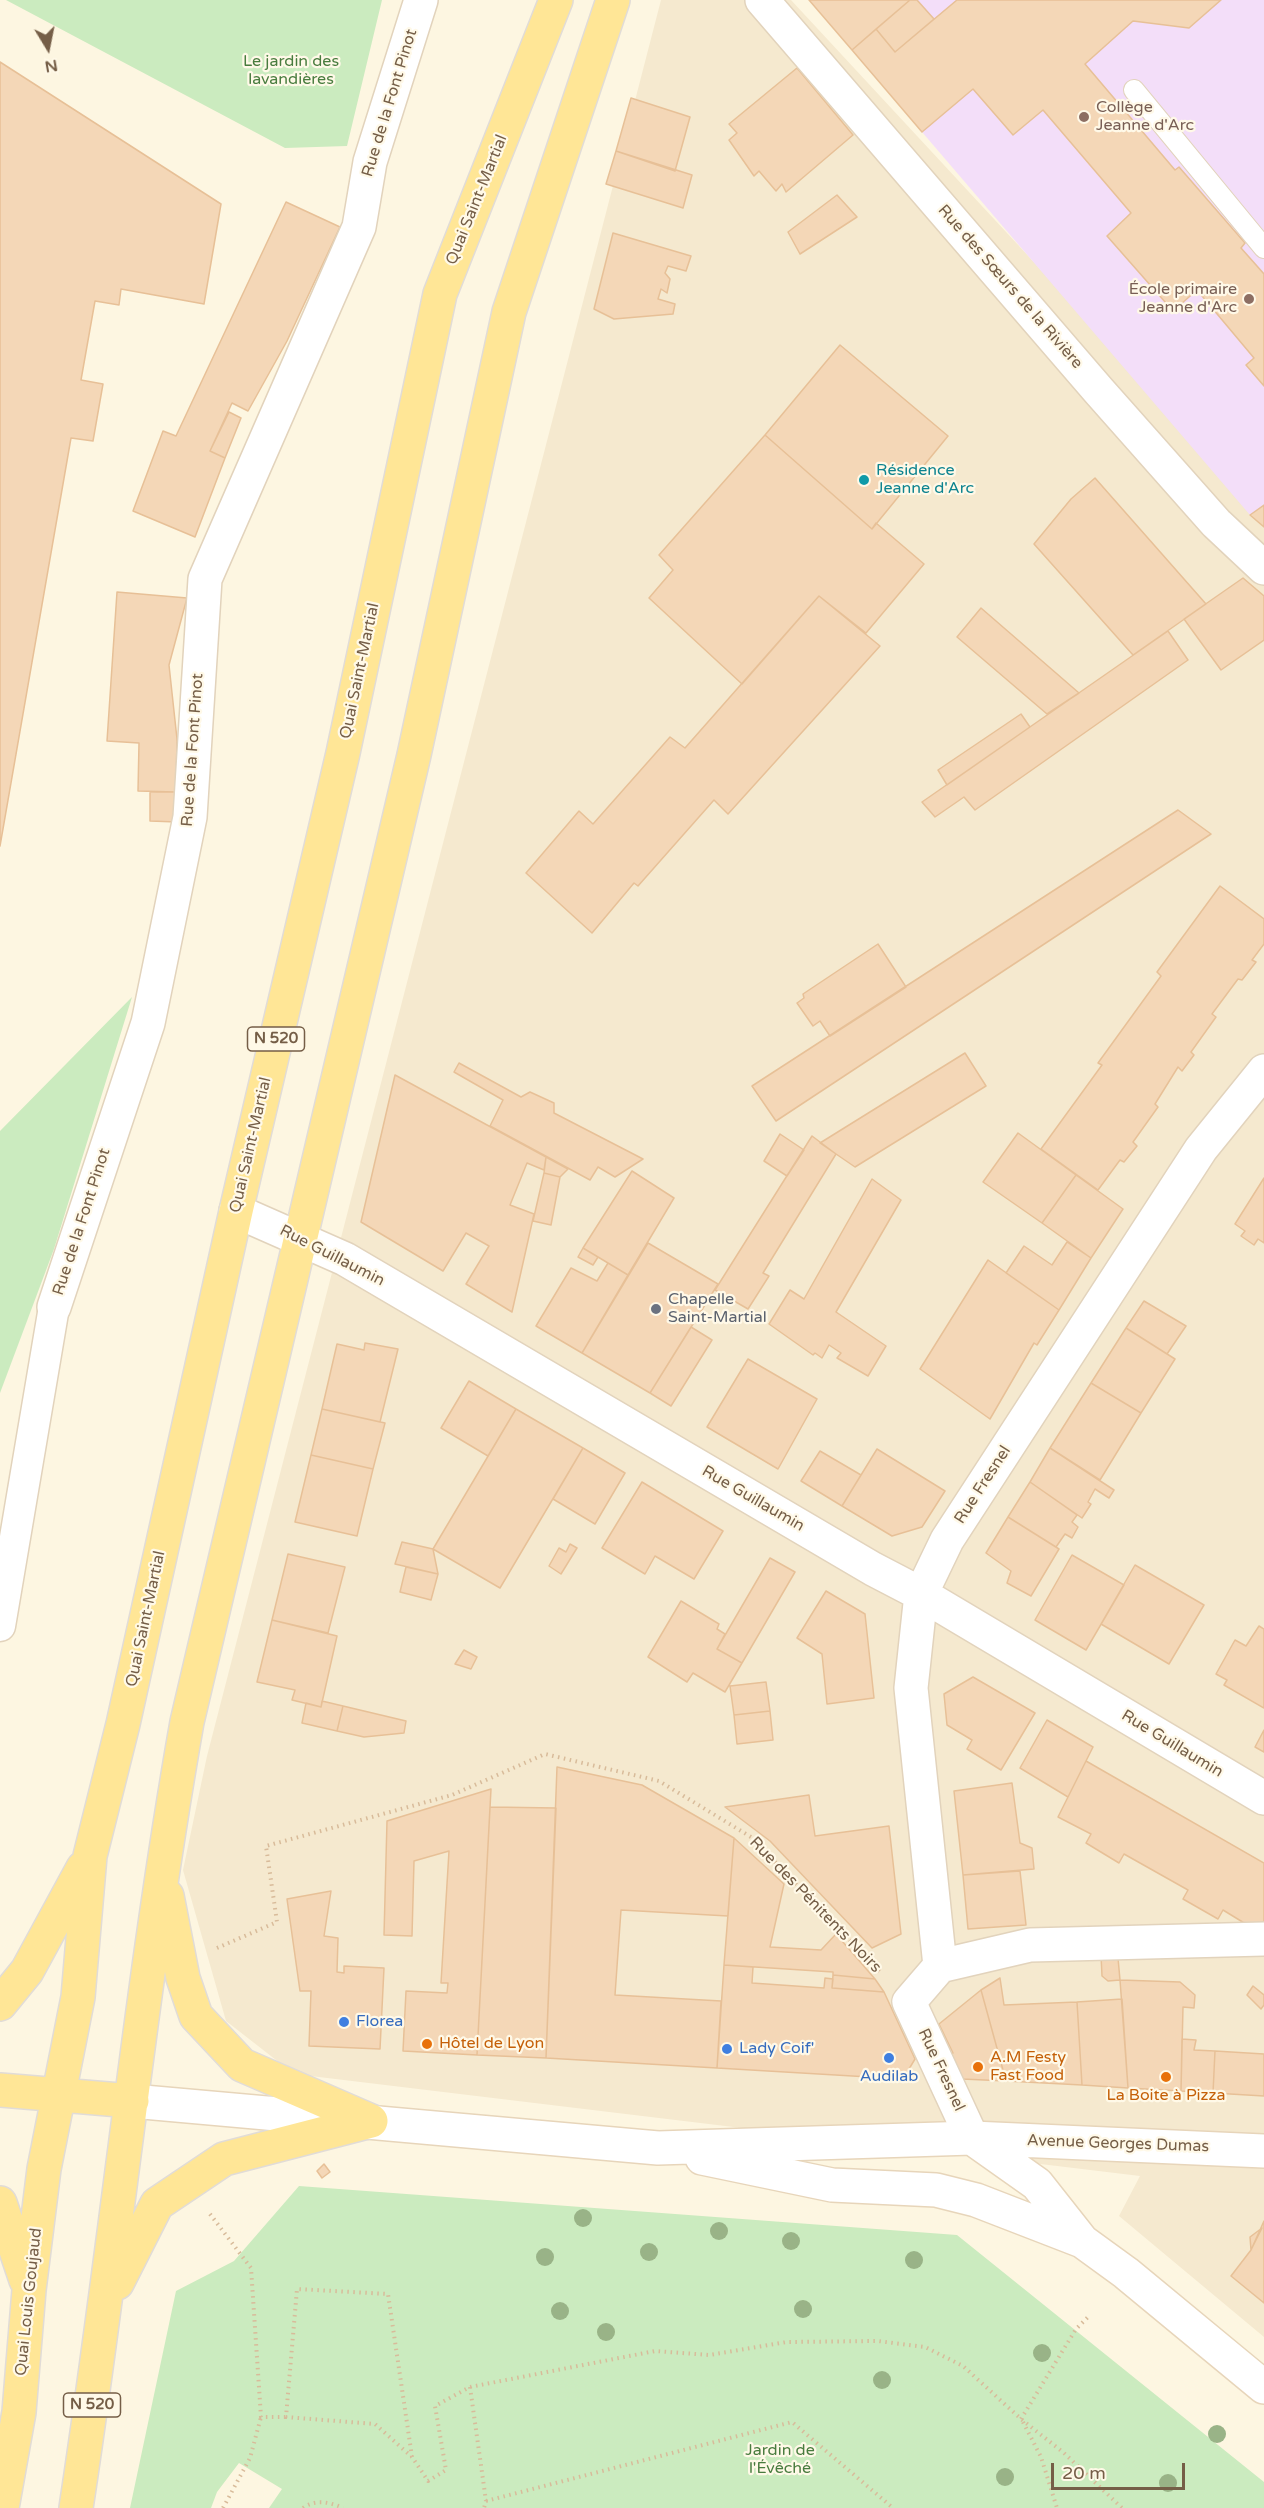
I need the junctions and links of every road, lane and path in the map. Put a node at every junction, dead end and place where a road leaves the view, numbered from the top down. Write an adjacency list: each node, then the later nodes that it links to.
1 (421, 0): 11 (street, Rue de la Font Pinot)
2 (556, 0): 9 (main road, Quai Saint-Martial / N 520)
3 (613, 0): 10 (main road, N 520)
4 (762, 0): 7 (street, Rue des Sœurs de la Rivière)
5 (1134, 90): 6 (lane)
6 (1264, 248)
7 (1264, 568)
8 (1264, 1071): 12 (street, Rue Fresnel)
9 (236, 1211): 10 (street, Rue Guillaumin); 15 (main road, Quai Saint-Martial / N 520)
10 (301, 1239): 12 (street, Rue Guillaumin); 16 (main road, N 520)
11 (54, 1307): 13 (street, Rue de la Font Pinot)
12 (921, 1594): 14 (street, Rue Guillaumin); 19 (street, Rue Fresnel)
13 (0, 1626)
14 (1264, 1798)
15 (90, 1856): 21 (main road); 23 (main road, Quai Saint-Martial / N 520)
16 (161, 1870): 24 (main road, N 520); 25 (main road)
17 (1264, 1939): 19 (street)
18 (210, 1951): 20 (path, Rue des Pénitents Noirs)
19 (940, 1966): 20 (street)
20 (909, 2002): 26 (street, Rue Fresnel)
21 (0, 2004)
22 (0, 2090): 23 (main road)
23 (58, 2096): 24 (main road); 32 (main road, Quai Louis Goujaud / N 520)
24 (132, 2101): 25 (street); 33 (main road, N 520)
25 (371, 2121): 27 (street); 33 (main road)
26 (972, 2138): 27 (street, Avenue Georges Dumas); 28 (street, Avenue Georges Dumas); 31 (street)
27 (658, 2148): 31 (street)
28 (1264, 2151)
29 (0, 2203): 32 (main road)
30 (208, 2212): 37 (path)
31 (1082, 2241): 36 (street)
32 (29, 2290): 42 (main road, Quai Louis Goujaud / N 520)
33 (106, 2303): 43 (main road, N 520)
34 (1089, 2316): 39 (path)
35 (470, 2387): 39 (path); 40 (path); 41 (path)
36 (1264, 2387)
37 (261, 2417): 38 (path); 44 (path)
38 (286, 2417): 40 (path); 40 (path)
39 (1021, 2419): 49 (path); 50 (path)
40 (412, 2457)
41 (486, 2501): 47 (path); 48 (path)
42 (2, 2508)
43 (76, 2508)
44 (224, 2508)
45 (303, 2508): 46 (path)
46 (343, 2508)
47 (484, 2508)
48 (893, 2508)
49 (1057, 2508)
50 (1122, 2508)

